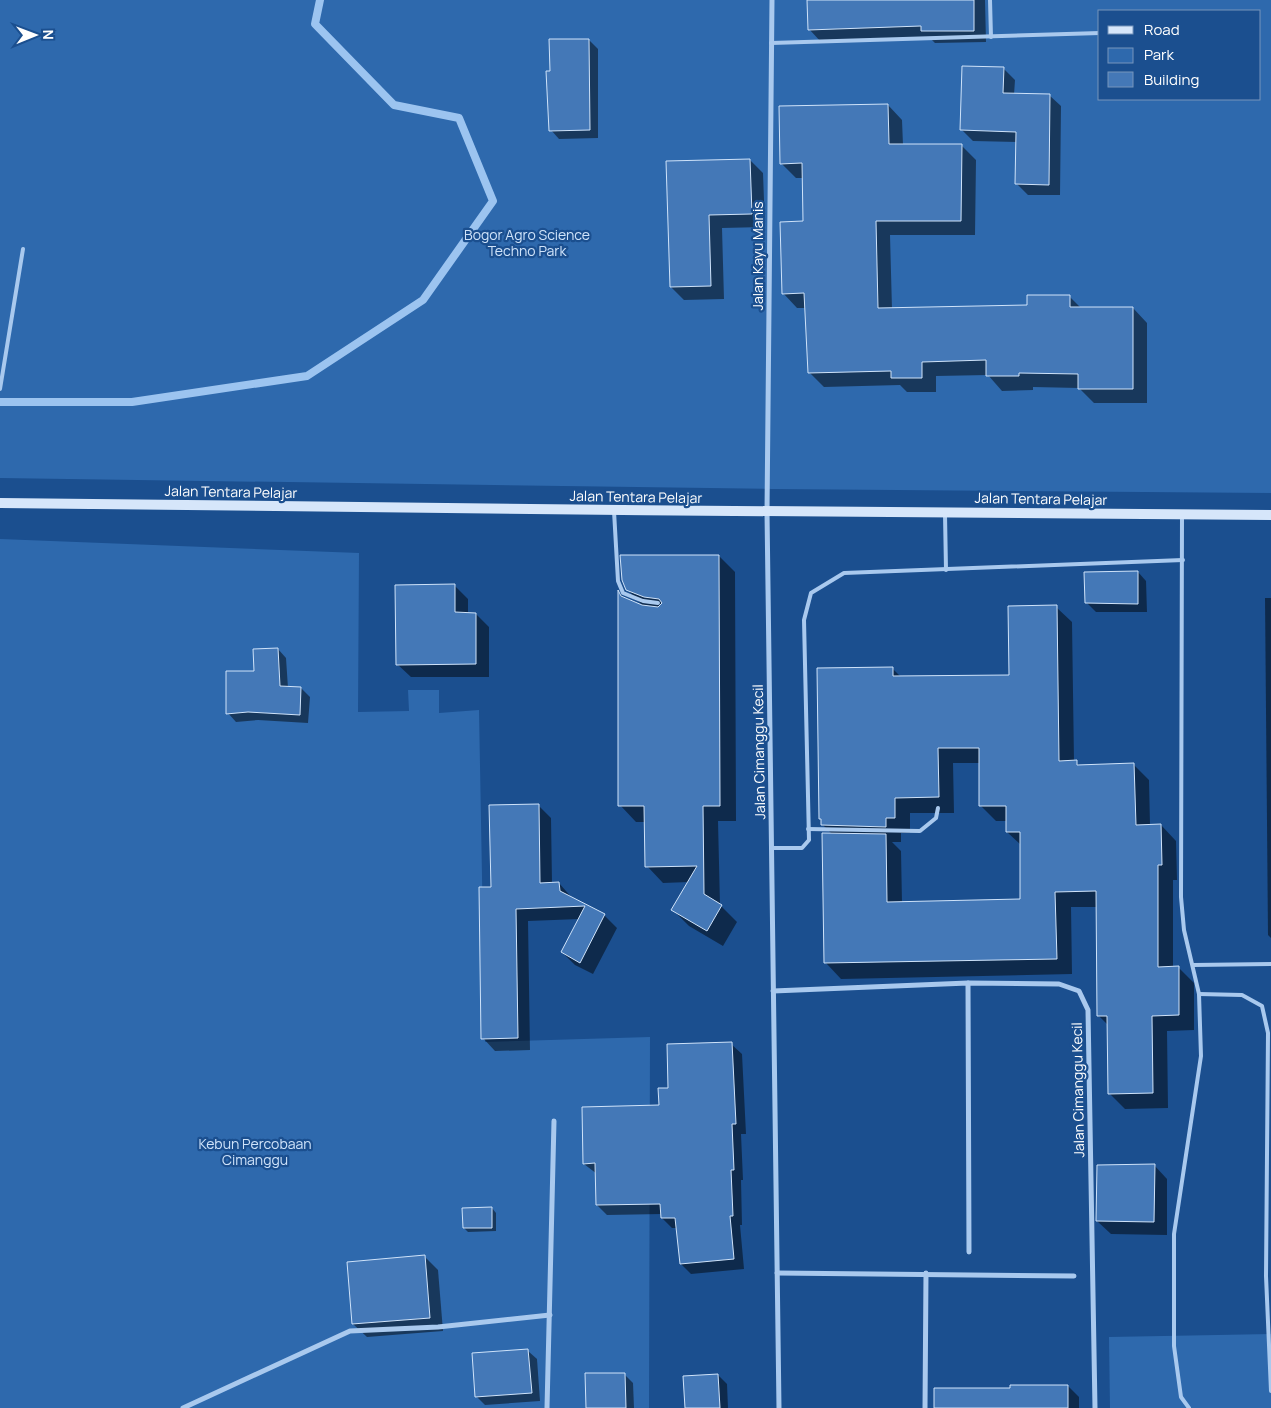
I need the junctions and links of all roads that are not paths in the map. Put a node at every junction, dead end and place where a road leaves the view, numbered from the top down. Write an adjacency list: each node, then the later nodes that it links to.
1 (772, 0): 5 (street, Jalan Kayu Manis)
2 (990, 0): 4 (lane)
3 (1098, 33): 4 (lane)
4 (991, 37): 5 (lane)
5 (771, 43): 12 (street, Jalan Kayu Manis)
6 (23, 249): 7 (lane)
7 (0, 384): 8 (lane)
8 (0, 388)
9 (0, 503): 10 (main road, Jalan Tentara Pelajar)
10 (614, 511): 12 (main road, Jalan Tentara Pelajar); 17 (lane)
11 (945, 511): 12 (main road, Jalan Tentara Pelajar); 13 (main road, Jalan Tentara Pelajar); 16 (lane)
12 (767, 512): 20 (street, Jalan Cimanggu Kecil)
13 (1182, 514): 14 (main road, Jalan Tentara Pelajar); 15 (lane)
14 (1271, 515)
15 (1183, 560): 16 (lane); 22 (lane)
16 (946, 570): 19 (lane)
17 (658, 603)
18 (938, 808): 19 (lane)
19 (808, 829): 20 (lane)
20 (771, 848): 24 (street, Jalan Cimanggu Kecil)
21 (1271, 964): 22 (lane)
22 (1193, 965): 25 (lane)
23 (968, 983): 24 (street, Jalan Cimanggu Kecil); 27 (street); 39 (street, Jalan Cimanggu Kecil)
24 (773, 991): 28 (street, Jalan Cimanggu Kecil)
25 (1199, 994): 31 (lane); 40 (lane)
26 (554, 1121): 33 (street)
27 (969, 1252)
28 (777, 1273): 29 (street); 37 (street, Jalan Cimanggu Kecil)
29 (926, 1273): 30 (street); 38 (street)
30 (1074, 1276)
31 (1266, 1276): 32 (lane); 34 (lane)
32 (1271, 1276)
33 (550, 1315): 35 (street); 36 (street)
34 (1271, 1391)
35 (184, 1408)
36 (547, 1408)
37 (779, 1408)
38 (925, 1408)
39 (1094, 1408)
40 (1189, 1408)

